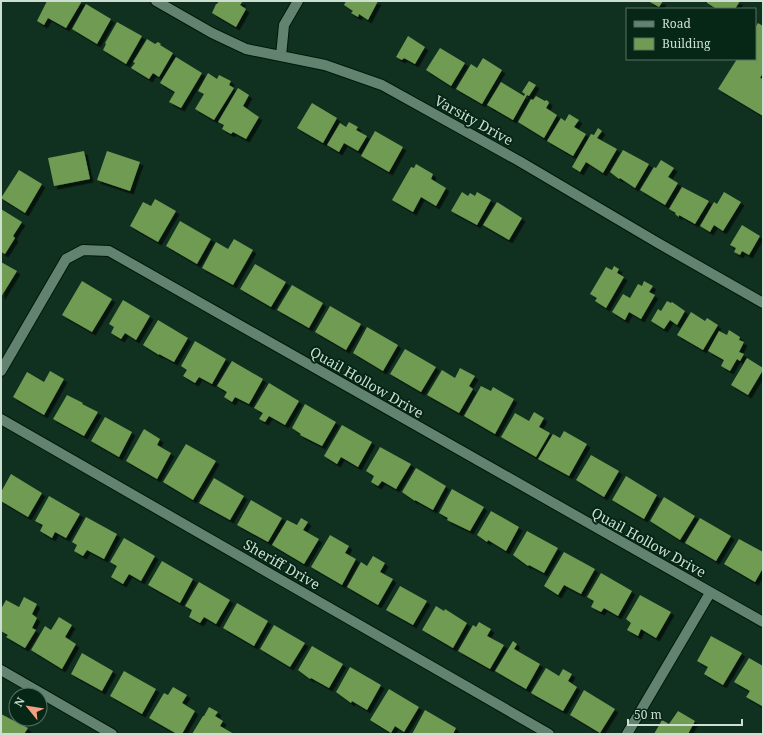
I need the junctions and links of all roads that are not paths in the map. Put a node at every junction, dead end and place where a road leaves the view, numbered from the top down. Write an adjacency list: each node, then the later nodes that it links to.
1 (156, 1): 3 (street, Varsity Drive)
2 (298, 1): 3 (street)
3 (281, 56): 4 (street, Varsity Drive)
4 (763, 303)
5 (1, 371): 7 (street, Quail Hollow Drive)
6 (1, 419): 11 (street, Sheriff Drive)
7 (710, 593): 8 (street, Quail Hollow Drive); 12 (street)
8 (763, 622)
9 (1, 670): 10 (street)
10 (112, 734)
11 (549, 734)
12 (627, 734)

